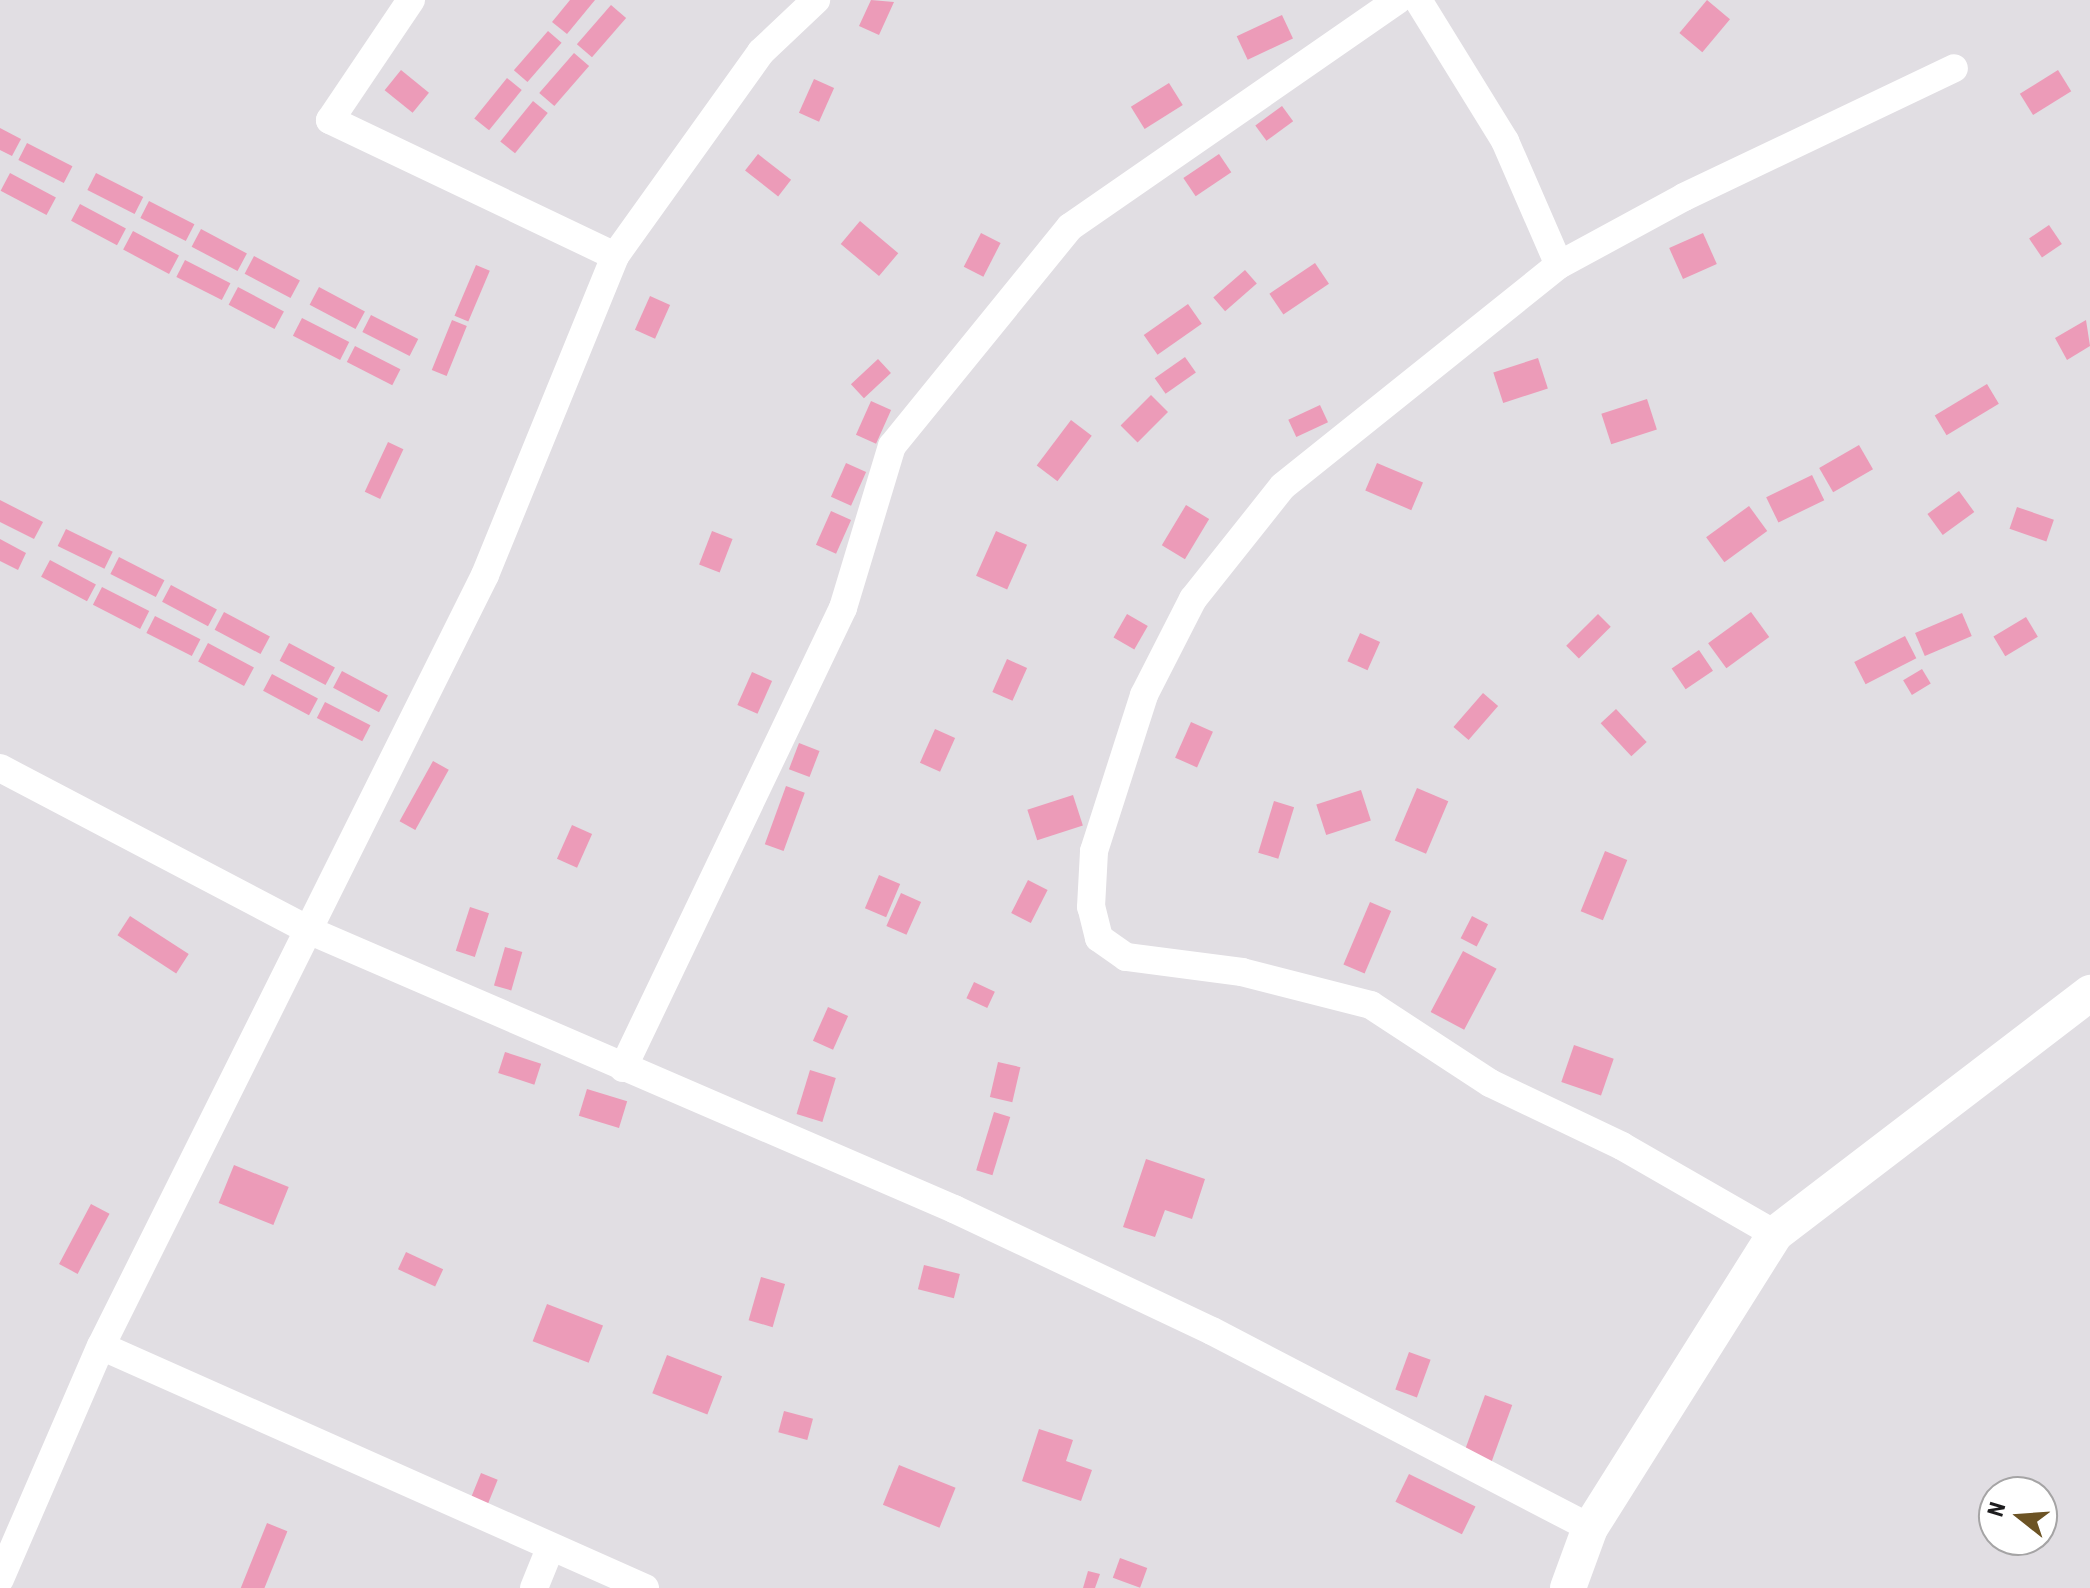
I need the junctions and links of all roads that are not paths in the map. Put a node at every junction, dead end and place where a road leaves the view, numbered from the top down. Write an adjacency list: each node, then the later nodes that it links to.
1 (411, 0): 6 (street)
2 (816, 0): 6 (street)
3 (1398, 0): 11 (street)
4 (1418, 0): 7 (street)
5 (1954, 68): 7 (street)
6 (615, 256): 9 (street)
7 (1559, 265): 12 (street)
8 (0, 768): 9 (street)
9 (308, 930): 11 (street); 13 (street)
10 (2090, 993): 12 (street)
11 (623, 1068): 14 (street)
12 (1775, 1234): 14 (street)
13 (101, 1346): 15 (street); 16 (street)
14 (1590, 1528): 19 (street)
15 (549, 1551): 17 (street); 18 (street)
16 (0, 1579)
17 (534, 1588)
18 (645, 1588)
19 (1568, 1588)

